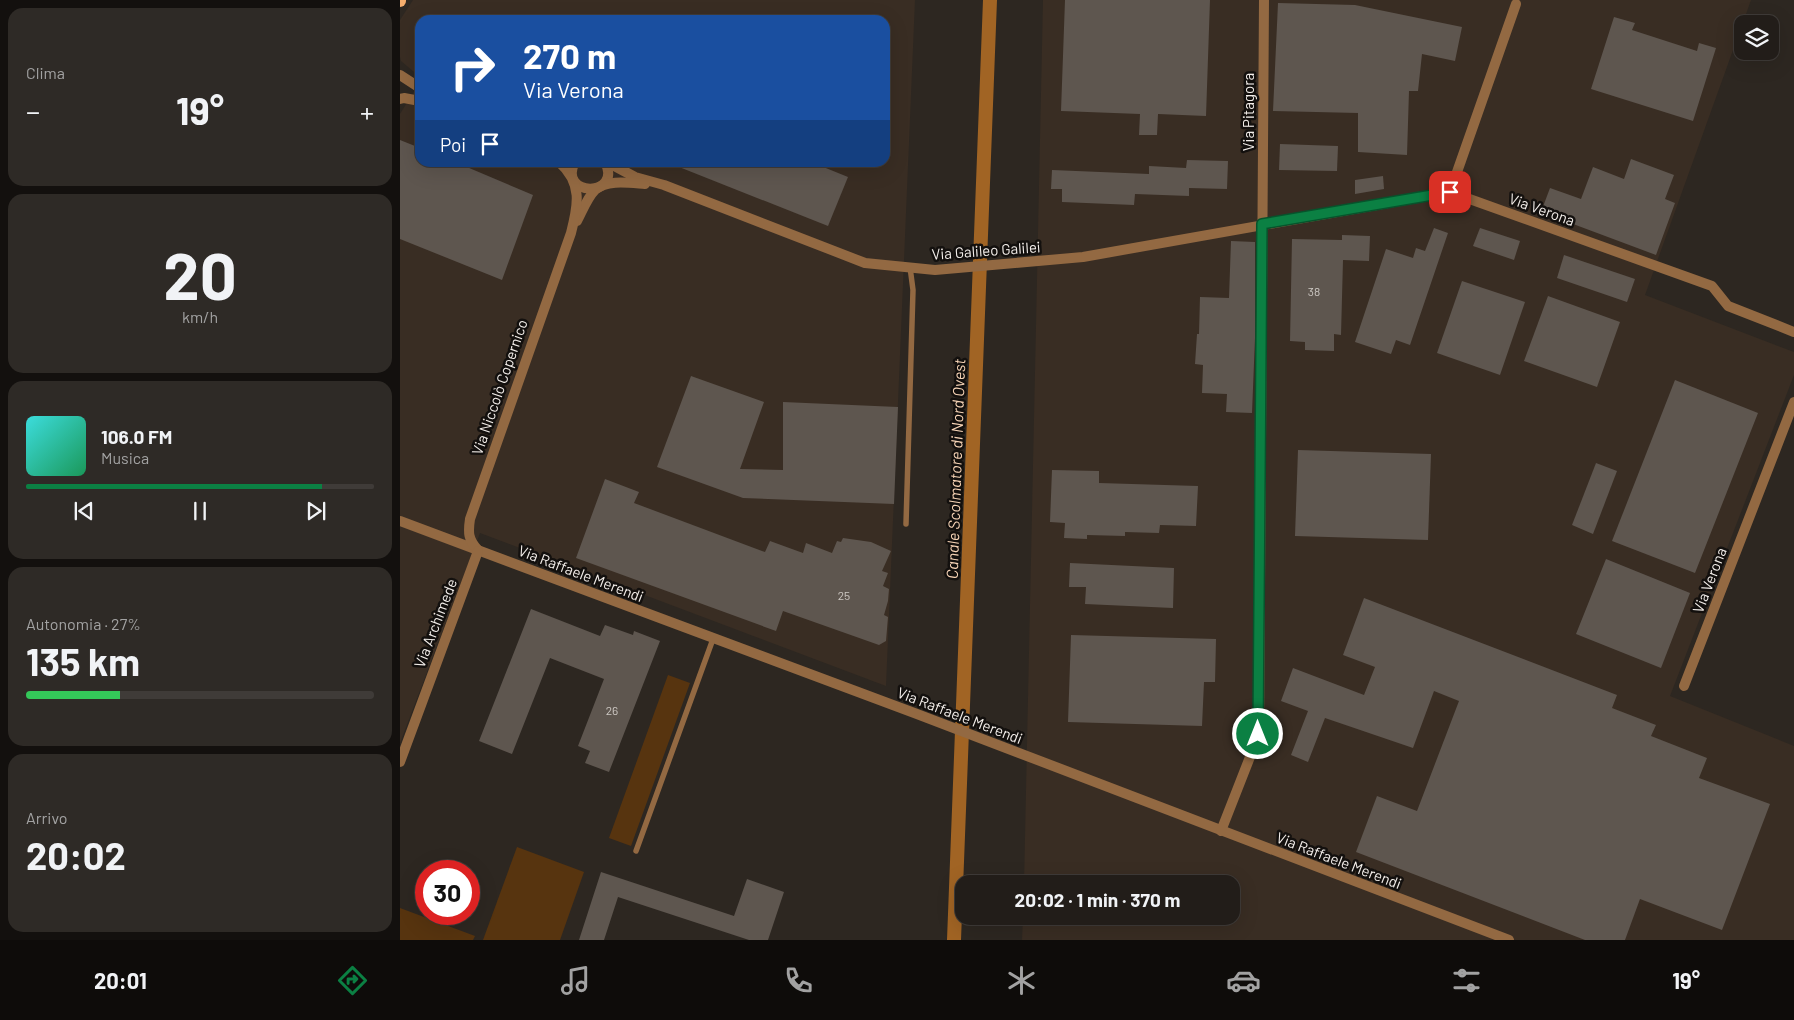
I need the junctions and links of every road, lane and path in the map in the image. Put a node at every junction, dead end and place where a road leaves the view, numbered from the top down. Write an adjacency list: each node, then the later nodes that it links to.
1 (1264, 0): 15 (street, Via Pitagora)
2 (1516, 4): 14 (street)
3 (400, 75): 4 (street)
4 (415, 85)
5 (400, 99): 6 (street)
6 (415, 100)
7 (564, 167): 11 (street)
8 (574, 167): 11 (street, Via Niccolò Copernico)
9 (606, 167): 13 (street, Via Niccolò Copernico)
10 (616, 167): 12 (street, Via Galileo Galilei)
11 (574, 180): 13 (street); 16 (street, Via Niccolò Copernico)
12 (664, 185): 13 (street, Via Galileo Galilei); 17 (street, Via Galileo Galilei)
13 (598, 188): 16 (street, Via Niccolò Copernico)
14 (1450, 192): 15 (street, Via Verona); 18 (street, Via Verona)
15 (1262, 224): 17 (street, Via Galileo Galilei); 26 (street, Via Pitagora)
16 (570, 233): 22 (street, Via Niccolò Copernico)
17 (910, 268): 21 (lane)
18 (1794, 332)
19 (1794, 402): 24 (street, Via Verona)
20 (400, 521): 22 (street, Via Raffaele Merendi)
21 (906, 524)
22 (478, 551): 23 (street, Via Raffaele Merendi); 25 (street, Via Archimede)
23 (712, 639): 26 (street, Via Raffaele Merendi); 27 (lane)
24 (1684, 686)
25 (400, 762)
26 (1221, 831): 28 (street, Via Raffaele Merendi)
27 (636, 851)
28 (1509, 940)

